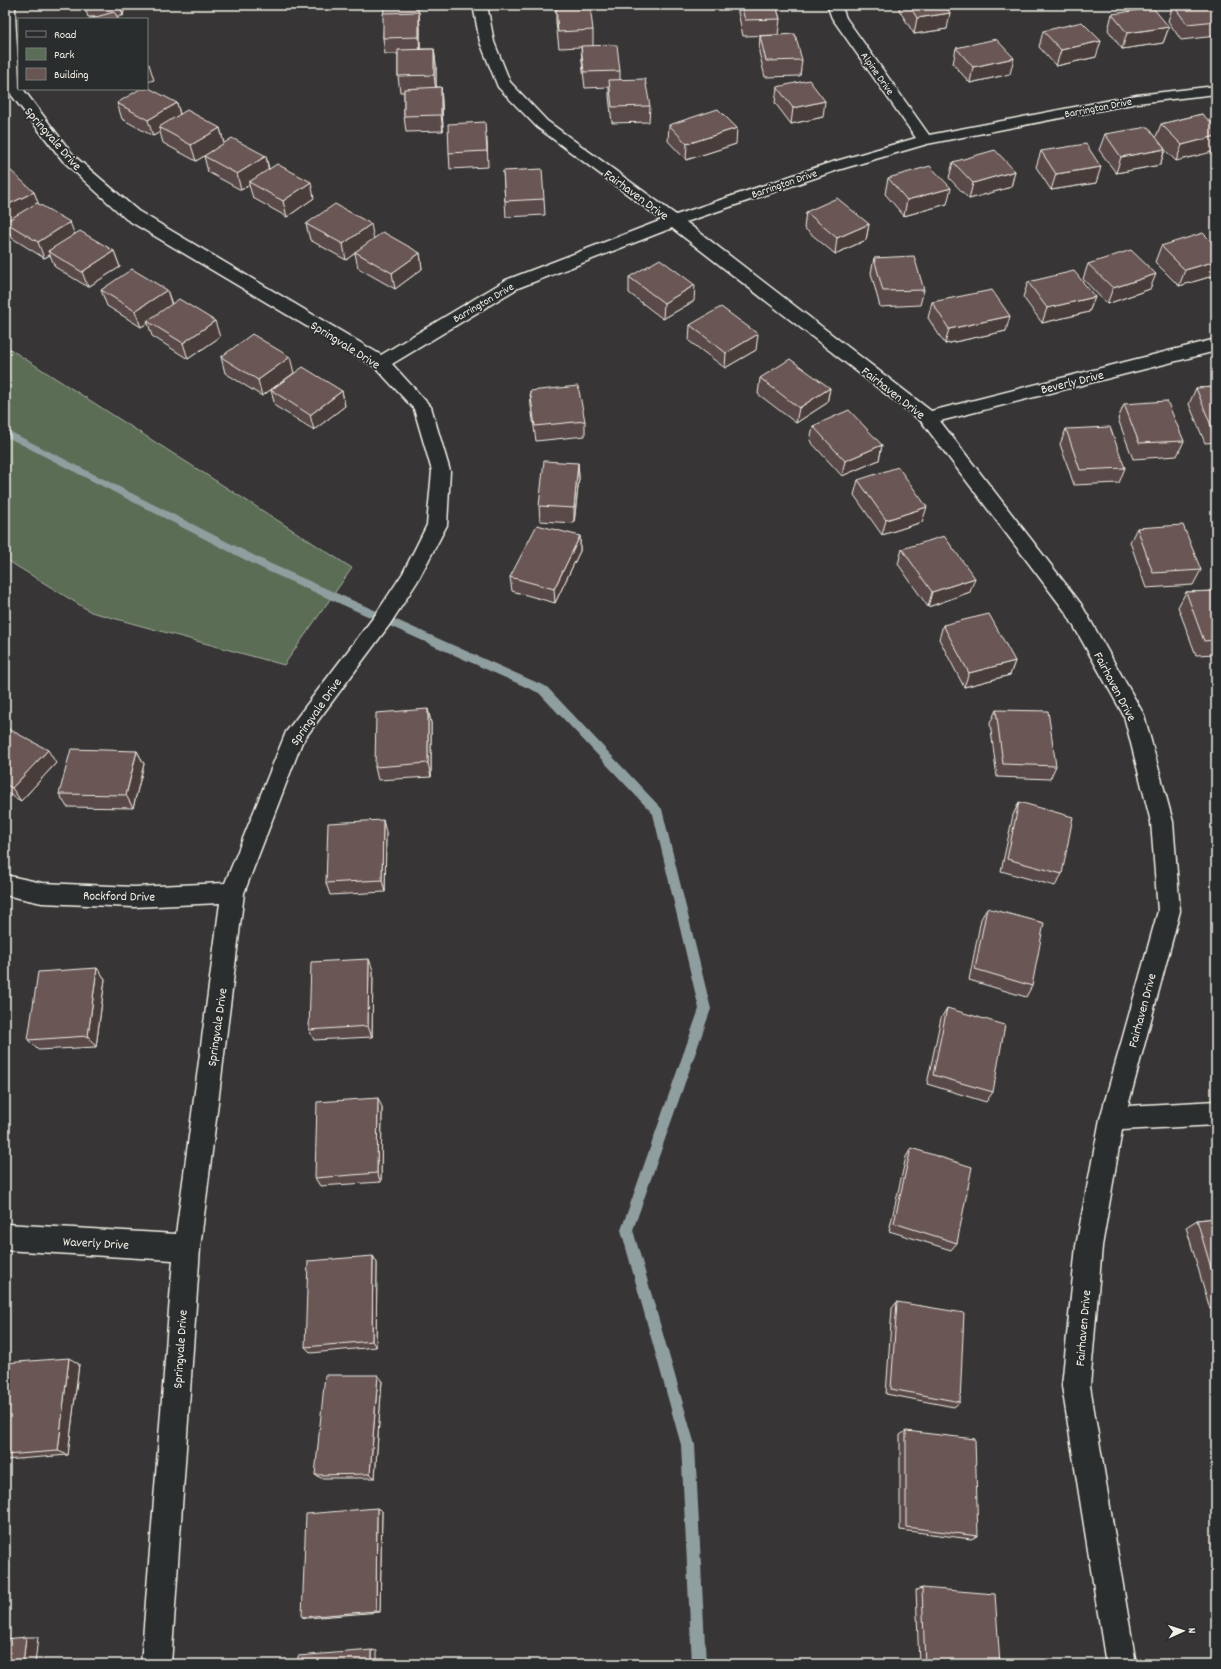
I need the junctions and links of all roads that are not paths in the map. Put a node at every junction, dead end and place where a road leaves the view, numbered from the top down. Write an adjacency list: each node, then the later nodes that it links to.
1 (8, 5): 8 (street, Springvale Drive)
2 (480, 5): 6 (street, Fairhaven Drive)
3 (834, 5): 5 (street, Alpine Drive)
4 (1216, 90): 5 (street, Barrington Drive)
5 (925, 140): 6 (street, Barrington Drive)
6 (674, 221): 8 (street, Barrington Drive); 9 (street, Fairhaven Drive)
7 (1216, 345): 9 (street, Beverly Drive)
8 (381, 363): 11 (street, Springvale Drive)
9 (928, 418): 13 (street, Fairhaven Drive)
10 (5, 885): 11 (street, Rockford Drive)
11 (233, 893): 15 (street, Springvale Drive)
12 (1216, 1113): 13 (street)
13 (1112, 1119): 17 (street, Fairhaven Drive)
14 (5, 1237): 15 (street, Waverly Drive)
15 (186, 1248): 16 (street, Springvale Drive)
16 (156, 1664)
17 (1122, 1664)

